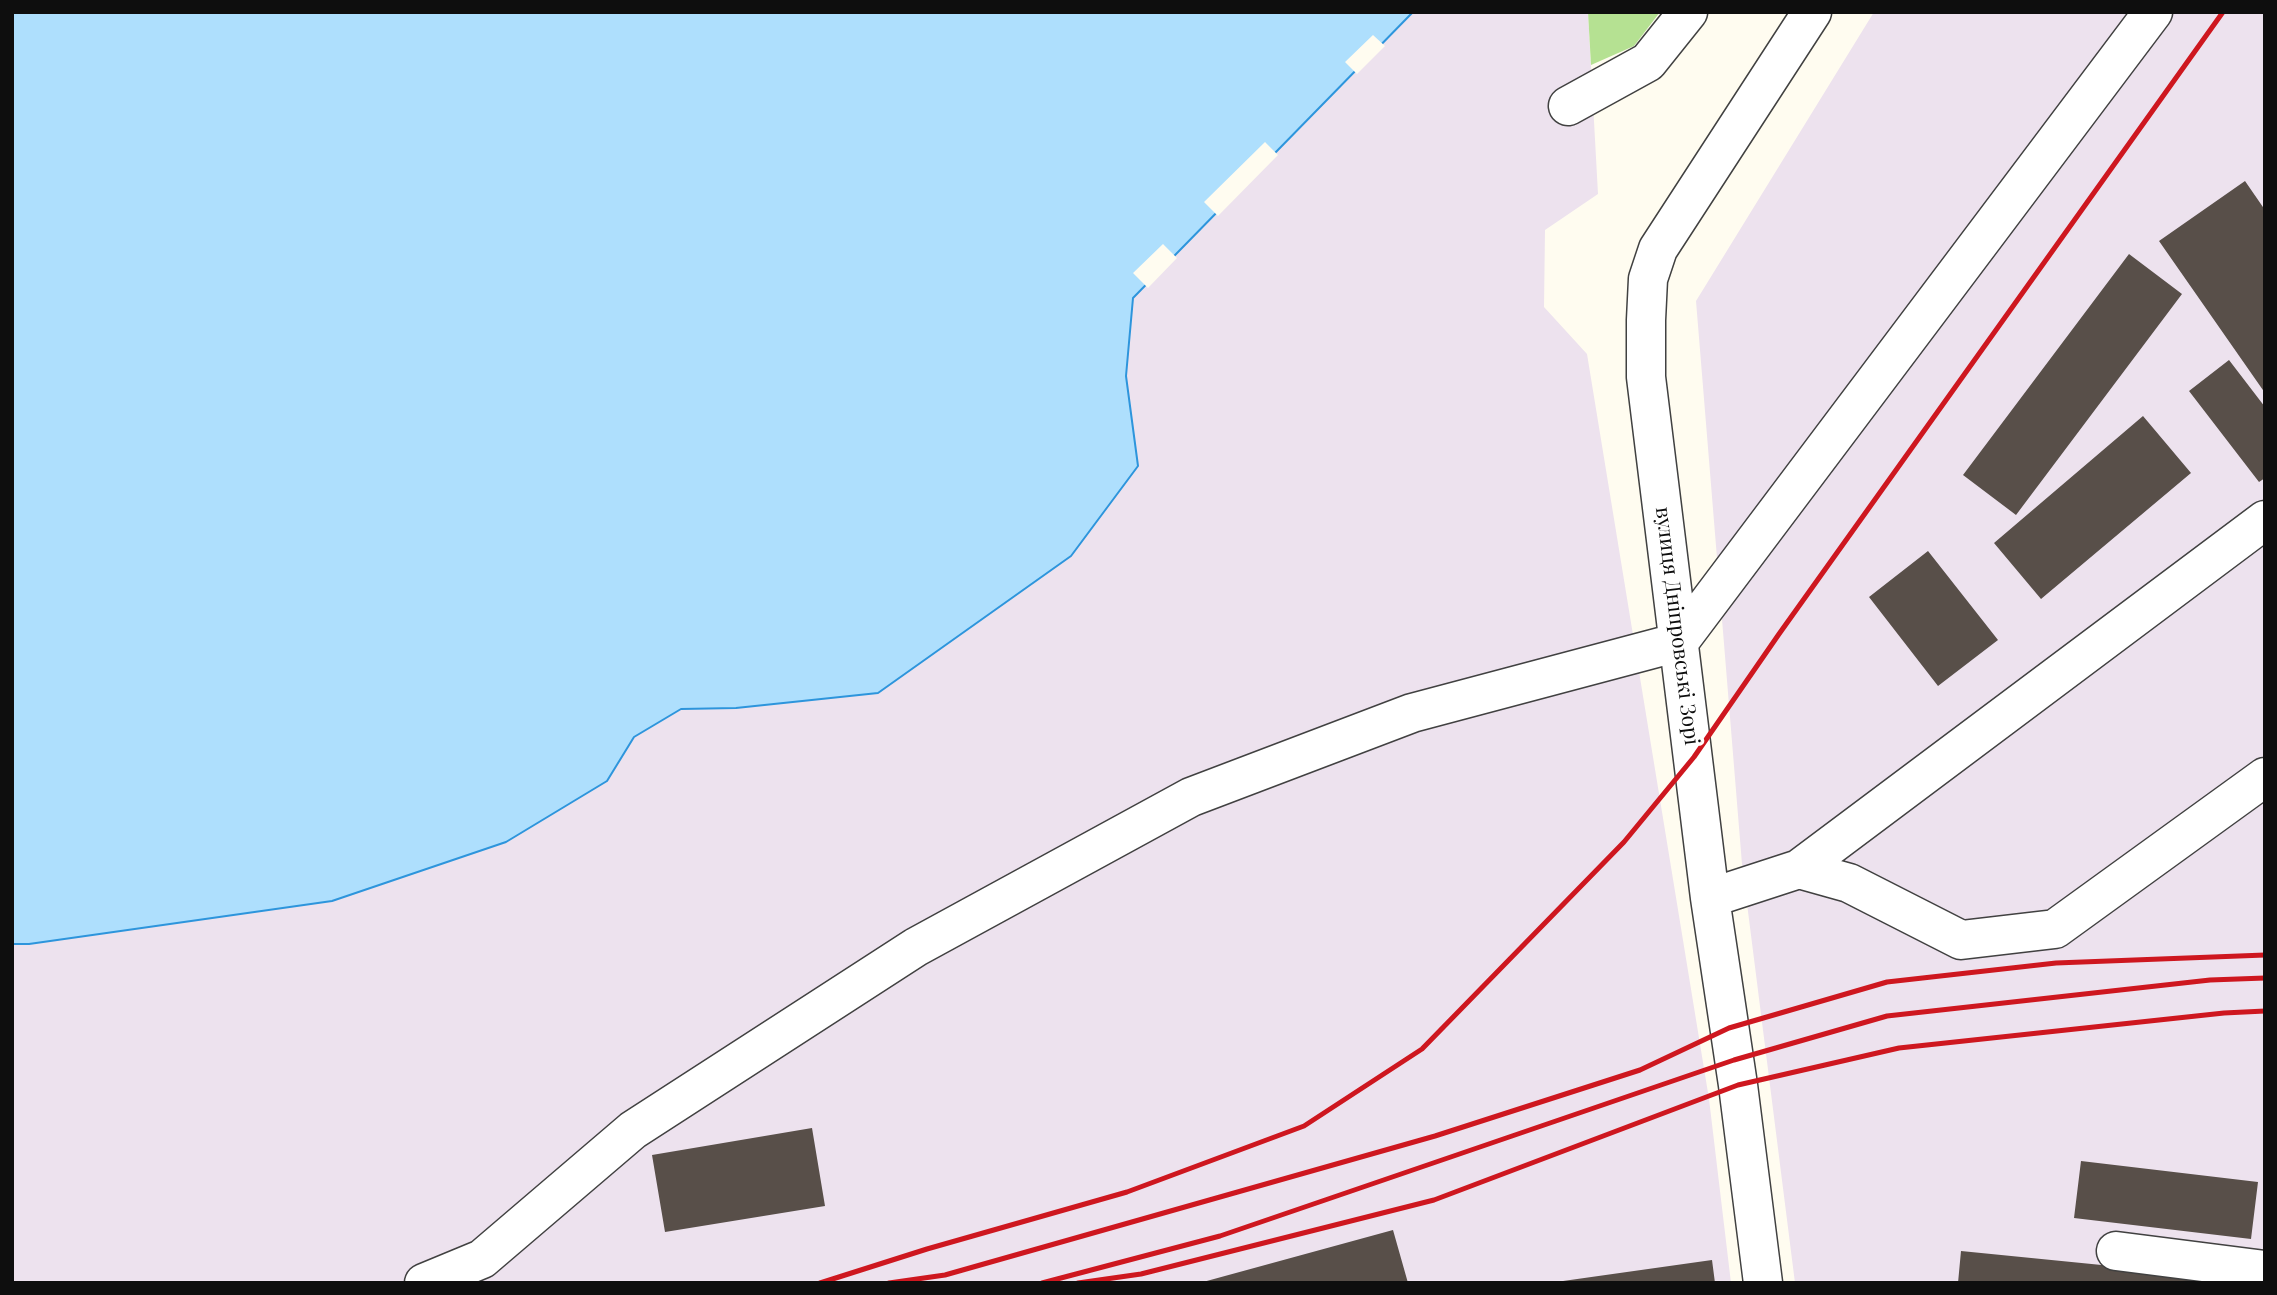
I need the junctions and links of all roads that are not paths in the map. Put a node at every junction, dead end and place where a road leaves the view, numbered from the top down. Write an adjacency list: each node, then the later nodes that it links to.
1 (1688, 12): 4 (street)
2 (1812, 12): 6 (street, вулиця Дніпровські Зорі)
3 (2153, 12): 6 (street)
4 (1568, 106)
5 (2265, 520): 8 (street)
6 (1679, 642): 9 (street, вулиця Дніпровські Зорі); 12 (street)
7 (2265, 778): 8 (street)
8 (1799, 869): 9 (street)
9 (1710, 898): 13 (street, вулиця Дніпровські Зорі)
10 (2116, 1251): 11 (street)
11 (2265, 1270)
12 (424, 1283)
13 (1763, 1283)

